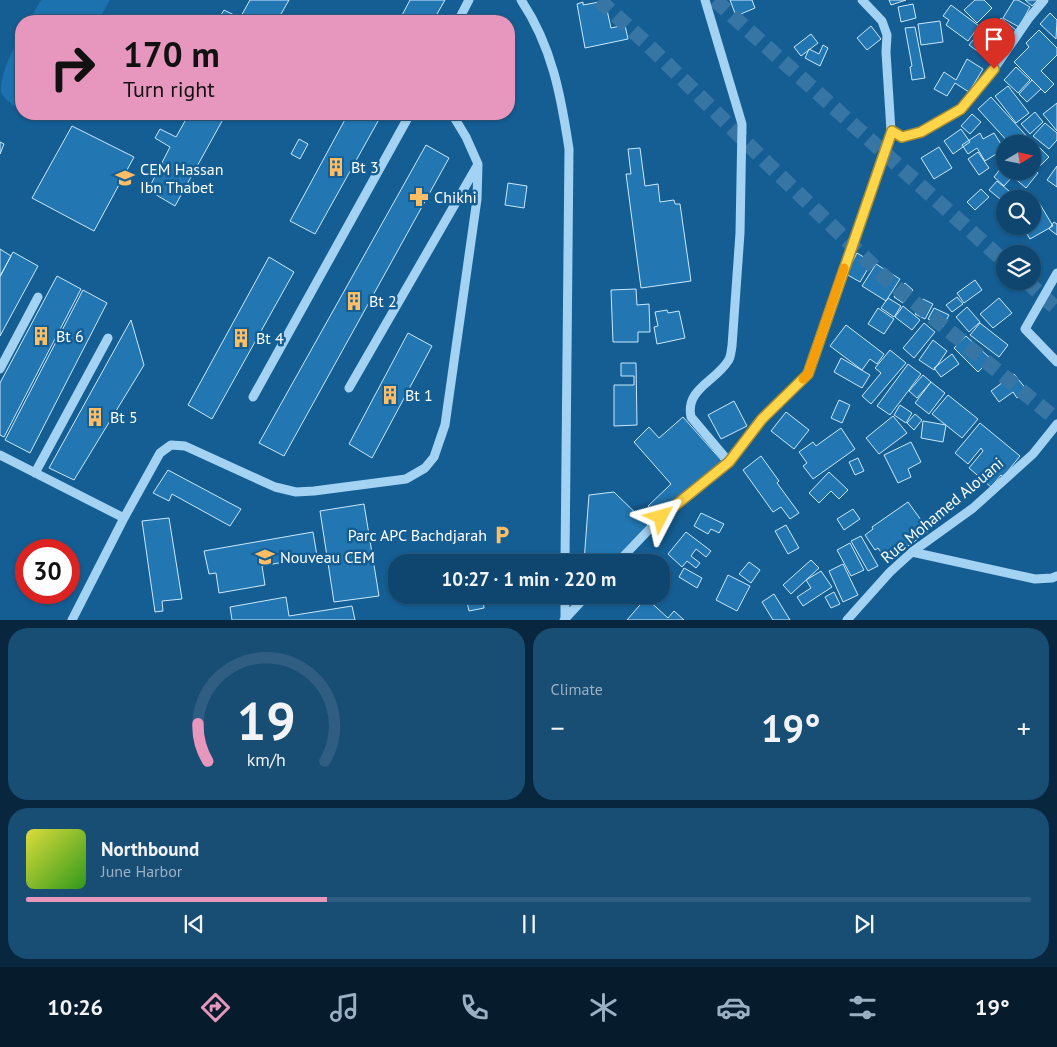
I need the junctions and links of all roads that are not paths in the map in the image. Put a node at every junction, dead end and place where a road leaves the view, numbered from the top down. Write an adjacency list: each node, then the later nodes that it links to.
1 (469, 0): 6 (street)
2 (521, 0): 24 (street)
3 (705, 0): 20 (street)
4 (862, 0): 9 (street)
5 (1044, 0): 9 (street)
6 (461, 15)
7 (407, 120): 17 (street)
8 (456, 120): 10 (street)
9 (892, 131): 20 (street)
10 (478, 164): 16 (street); 22 (street)
11 (1057, 272): 14 (street)
12 (38, 297): 15 (street)
13 (108, 338): 21 (street)
14 (1057, 362)
15 (0, 369)
16 (349, 388)
17 (253, 397)
18 (1057, 424): 23 (street, Rue Mohamed Alouani)
19 (0, 455): 21 (street)
20 (729, 462): 25 (street)
21 (35, 473): 22 (street)
22 (124, 518): 30 (street)
23 (912, 552): 26 (street); 31 (street, Rue Mohamed Alouani)
24 (565, 554)
25 (626, 554)
26 (1057, 576)
27 (565, 604): 29 (street)
28 (578, 604): 29 (street)
29 (564, 619)
30 (72, 620)
31 (847, 620)

